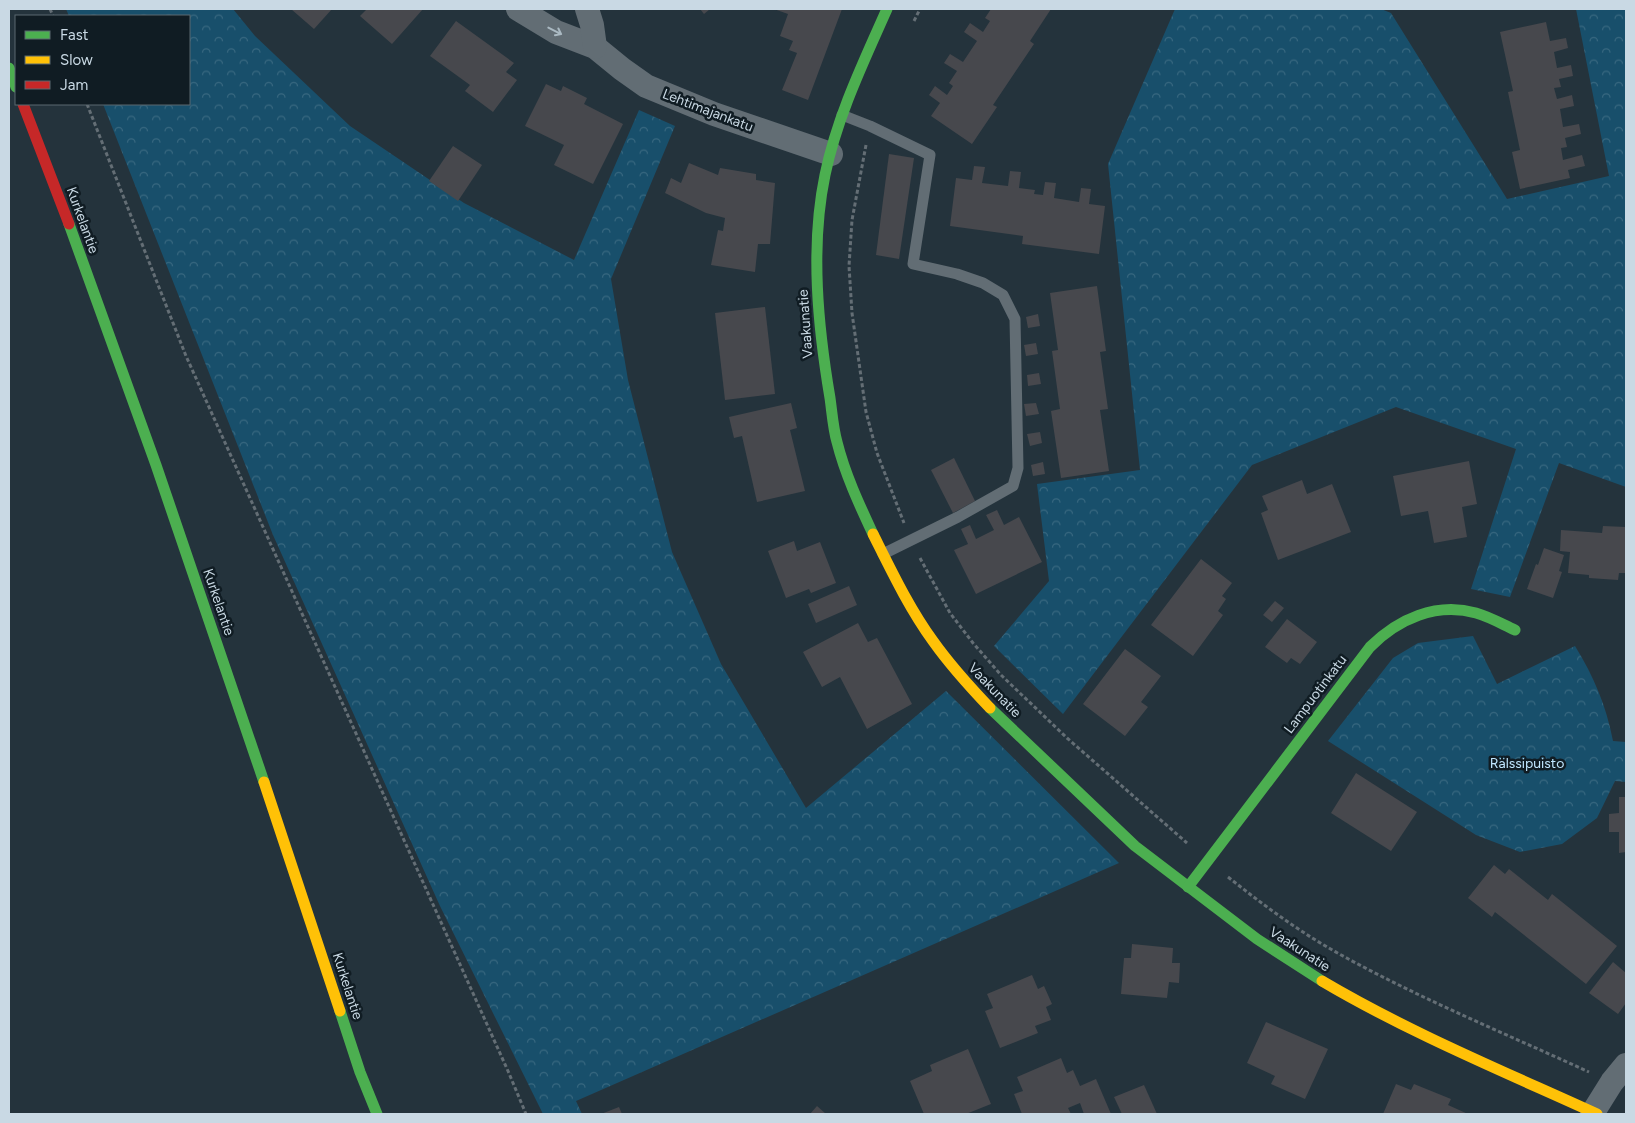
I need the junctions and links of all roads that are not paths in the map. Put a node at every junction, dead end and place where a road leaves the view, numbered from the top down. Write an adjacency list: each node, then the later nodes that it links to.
1 (518, 9): 4 (street, Lehtimajankatu, one-way to 4)
2 (587, 9): 4 (street)
3 (887, 9): 8 (street, Vaakunatie)
4 (595, 47): 9 (street, Lehtimajankatu)
5 (9, 68): 6 (street)
6 (15, 84)
7 (23, 105): 14 (street, Kurkelantie)
8 (842, 116): 9 (street, Vaakunatie); 10 (lane)
9 (831, 154): 10 (street, Vaakunatie)
10 (883, 554): 12 (street, Vaakunatie)
11 (1515, 630): 12 (street, Lampuotinkatu)
12 (1188, 887): 15 (street, Vaakunatie)
13 (1619, 1074): 15 (street)
14 (377, 1114)
15 (1594, 1114)

